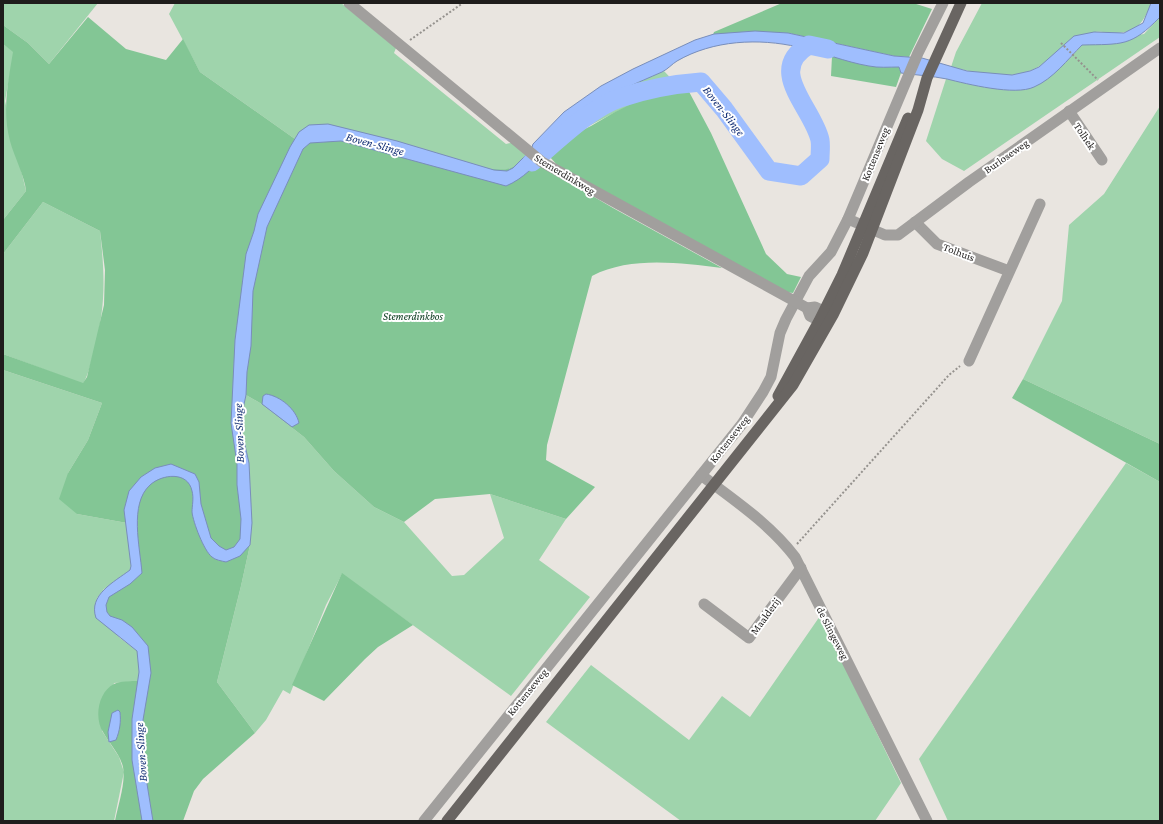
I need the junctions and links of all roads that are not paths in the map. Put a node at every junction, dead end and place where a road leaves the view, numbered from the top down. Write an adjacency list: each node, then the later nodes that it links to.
1 (349, 3): 12 (street, Stemerdinkweg)
2 (944, 3): 8 (street, Kottenseweg)
3 (961, 3): 10 (main road, Kottenseweg)
4 (1160, 48): 5 (street, Burloseweg)
5 (1069, 111): 6 (street, Tolhek); 9 (street, Burloseweg)
6 (1102, 160)
7 (1040, 204): 11 (street)
8 (848, 219): 10 (street, Burloseweg); 12 (street, Kottenseweg)
9 (915, 222): 10 (street, Burloseweg); 11 (street, Tolhuis)
10 (868, 227): 13 (main road, Kottenseweg)
11 (1009, 272): 14 (street)
12 (795, 302): 13 (street, Stemerdinkweg); 15 (street, Kottenseweg)
13 (826, 318): 16 (main road, Kottenseweg)
14 (969, 361)
15 (701, 475): 16 (street, de Slingeweg); 19 (street, Kottenseweg)
16 (715, 486): 17 (street, de Slingeweg); 20 (main road, Kottenseweg)
17 (801, 568): 18 (street, Maalderij); 23 (street, de Slingeweg)
18 (704, 604)
19 (579, 628): 20 (street); 21 (street, Kottenseweg)
20 (592, 639): 22 (main road, Kottenseweg)
21 (424, 821)
22 (447, 821)
23 (927, 821)

